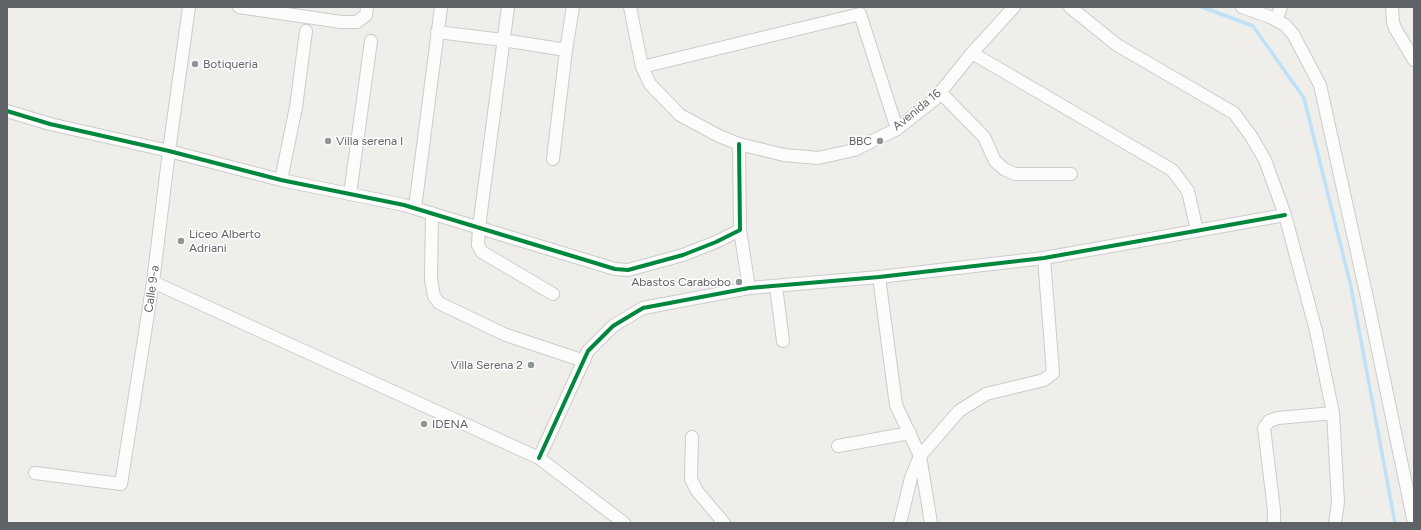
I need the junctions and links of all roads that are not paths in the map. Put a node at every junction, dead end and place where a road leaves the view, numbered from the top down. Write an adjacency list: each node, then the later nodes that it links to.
1 (189, 7): 27 (street, Calle 9-a)
2 (239, 7): 13 (street)
3 (440, 7): 16 (street)
4 (508, 7): 17 (street)
5 (573, 7): 19 (street)
6 (630, 7): 22 (street, Avenida 16)
7 (1014, 7): 20 (street, Avenida 16)
8 (1070, 7): 34 (street)
9 (1242, 7): 14 (street)
10 (1281, 7): 14 (street)
11 (1392, 7): 21 (street)
12 (859, 10): 22 (street); 25 (street)
13 (367, 11)
14 (1276, 20): 59 (street)
15 (306, 32): 30 (street)
16 (437, 32): 17 (street); 32 (street)
17 (503, 40): 19 (street); 35 (street)
18 (371, 41): 31 (street)
19 (566, 50): 28 (street)
20 (972, 53): 23 (street, Avenida 16); 37 (street)
21 (1414, 60)
22 (642, 67): 26 (street, Avenida 16)
23 (940, 93): 25 (street, Avenida 16); 29 (street)
24 (7, 111): 27 (street)
25 (897, 129): 26 (street, Avenida 16)
26 (739, 144): 36 (street)
27 (169, 151): 30 (street); 40 (street, Calle 9-a)
28 (554, 158)
29 (1071, 174)
30 (281, 180): 31 (street)
31 (350, 194): 32 (street)
32 (415, 208): 33 (street)
33 (432, 213): 35 (street); 45 (street)
34 (1285, 215): 37 (street); 46 (street)
35 (479, 227): 36 (street); 43 (street)
36 (740, 230): 42 (street)
37 (1197, 231): 38 (street)
38 (1044, 258): 39 (street); 50 (street)
39 (879, 277): 41 (street); 47 (street)
40 (153, 282): 51 (street); 52 (street, Calle 9-a)
41 (776, 286): 42 (street); 44 (street)
42 (748, 288): 45 (street)
43 (553, 294)
44 (783, 341)
45 (584, 361): 51 (street)
46 (1333, 413): 57 (street); 58 (street)
47 (910, 433): 49 (street); 50 (street)
48 (692, 437): 54 (street)
49 (838, 446)
50 (920, 456): 55 (street); 56 (street)
51 (539, 458): 53 (street)
52 (35, 473)
53 (624, 523)
54 (724, 523)
55 (900, 523)
56 (931, 523)
57 (1274, 523)
58 (1336, 523)
59 (1414, 523)

